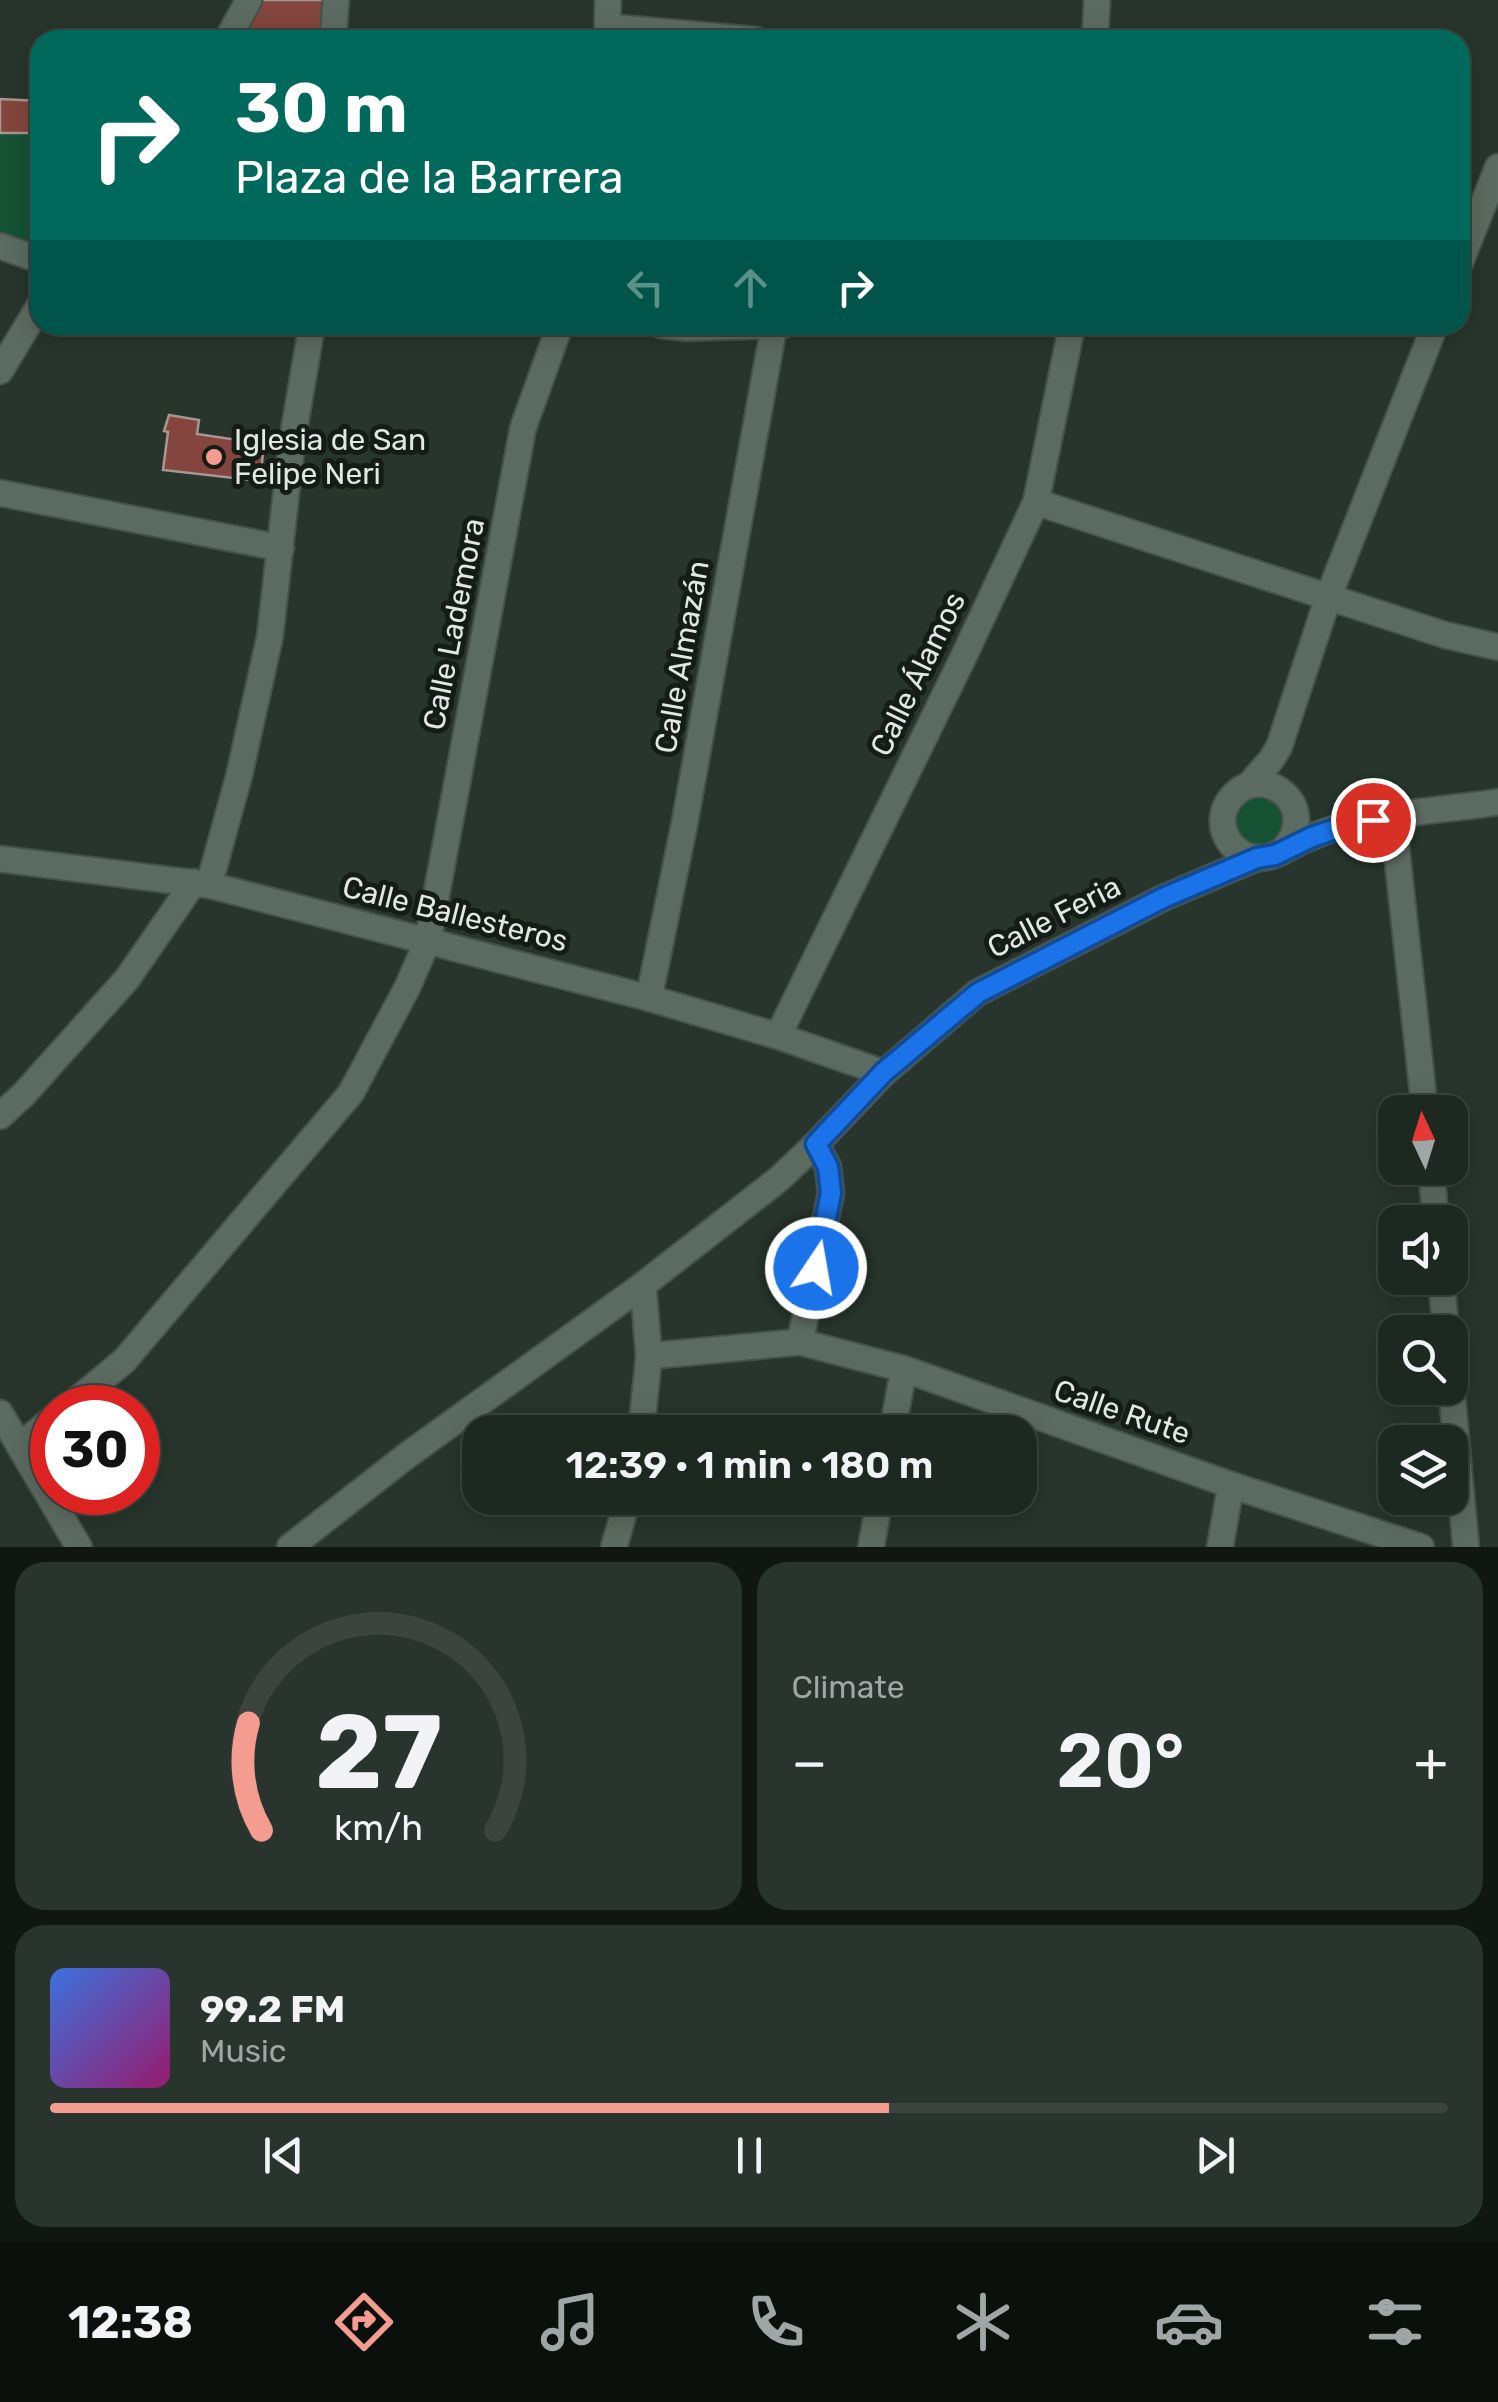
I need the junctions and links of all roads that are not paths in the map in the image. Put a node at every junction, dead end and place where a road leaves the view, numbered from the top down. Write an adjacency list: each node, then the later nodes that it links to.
1 (249, 0): 5 (street)
2 (336, 0): 6 (street)
3 (608, 0): 7 (street)
4 (1098, 0): 8 (street)
5 (232, 30)
6 (334, 30)
7 (607, 30)
8 (1096, 30)
9 (1498, 167): 10 (street)
10 (1470, 237)
11 (0, 246): 12 (street)
12 (30, 256)
13 (30, 321): 19 (street)
14 (310, 335): 22 (street)
15 (556, 335): 37 (street, Calle Lademora)
16 (777, 335): 38 (street, Calle Almazán)
17 (1070, 335): 21 (street, Calle Álamos)
18 (1431, 335): 23 (street)
19 (0, 371)
20 (0, 493): 22 (street)
21 (1036, 502): 23 (street); 39 (street, Calle Álamos)
22 (281, 548): 35 (street)
23 (1328, 598): 24 (street); 25 (street)
24 (1498, 646)
25 (1279, 747): 26 (street); 27 (street)
26 (1249, 785): 27 (street); 31 (street)
27 (1288, 800): 30 (street); 32 (street)
28 (1498, 802): 29 (street)
29 (1393, 816): 30 (street); 41 (street)
30 (1353, 823): 32 (street)
31 (1224, 833): 33 (street); 36 (street, Calle Feria)
32 (1282, 850): 33 (street)
33 (1257, 858): 36 (street, Calle Feria)
34 (0, 859): 35 (street, Calle Ballesteros)
35 (202, 884): 37 (street, Calle Ballesteros); 42 (street)
36 (1163, 898): 40 (street, Calle Feria)
37 (428, 940): 38 (street, Calle Ballesteros); 48 (street, Calle Lademora)
38 (648, 998): 39 (street, Calle Ballesteros)
39 (778, 1036): 40 (street, Calle Ballesteros)
40 (884, 1072): 43 (street, Calle Feria)
41 (1423, 1095)
42 (0, 1116)
43 (816, 1144): 44 (street, Calle Feria); 45 (street)
44 (643, 1285): 46 (street); 58 (street, Calle Feria)
45 (800, 1342): 46 (street); 47 (street, Calle Rute)
46 (650, 1356): 51 (street)
47 (904, 1370): 52 (street); 55 (street, Calle Rute)
48 (96, 1385)
49 (1453, 1405): 65 (street)
50 (0, 1413): 54 (street)
51 (642, 1415)
52 (895, 1415)
53 (30, 1437): 54 (street)
54 (21, 1445): 59 (street)
55 (1230, 1484): 63 (street); 64 (street, Calle Rute)
56 (623, 1515): 61 (street)
57 (877, 1515): 62 (street)
58 (316, 1537): 60 (street, Calle Feria)
59 (80, 1547)
60 (290, 1547)
61 (614, 1547)
62 (871, 1547)
63 (1220, 1547)
64 (1421, 1547)
65 (1466, 1547)

